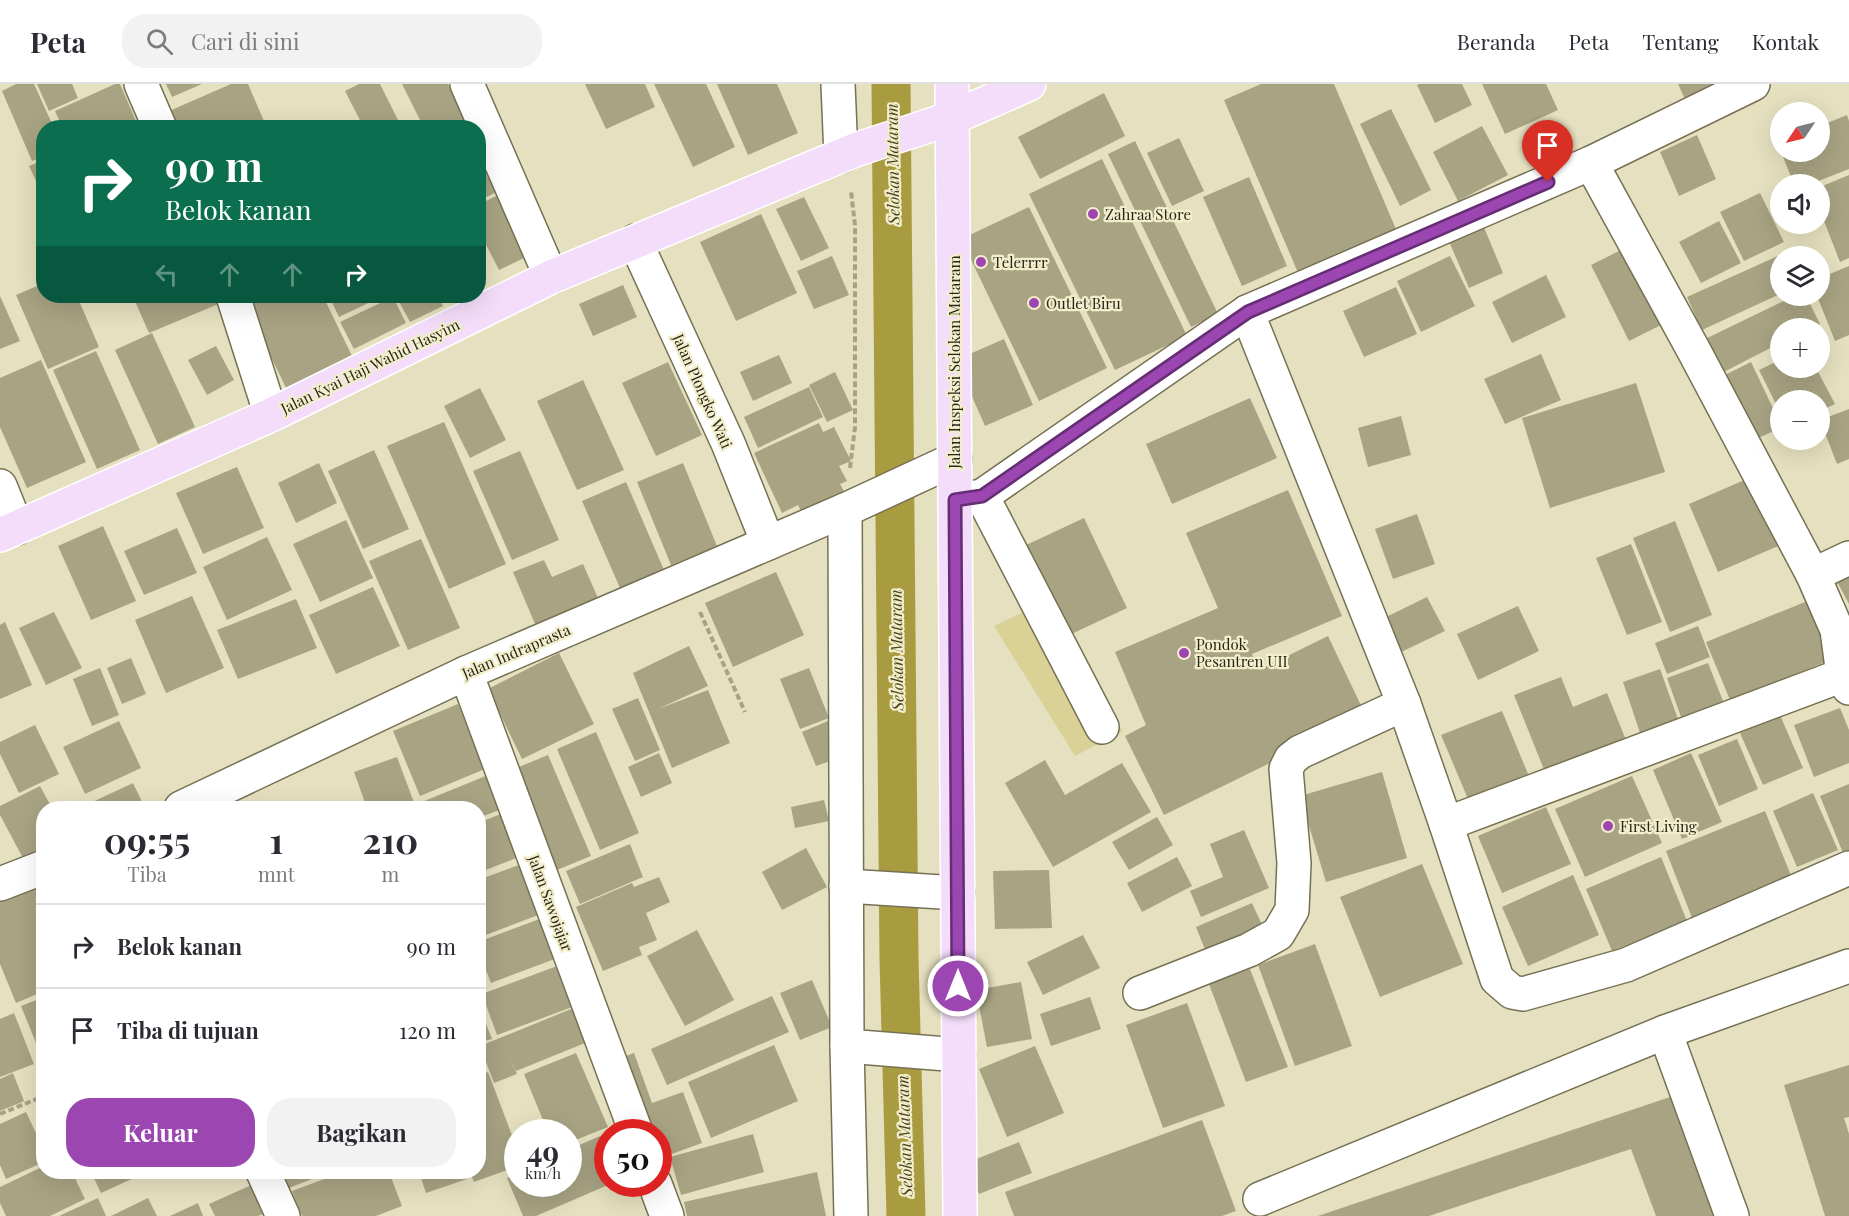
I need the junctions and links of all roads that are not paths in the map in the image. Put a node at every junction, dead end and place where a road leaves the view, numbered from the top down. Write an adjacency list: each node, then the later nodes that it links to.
1 (141, 84): 8 (street)
2 (467, 84): 9 (street)
3 (838, 84): 11 (street)
4 (952, 84): 7 (main road, Jalan Inspeksi Selokan Mataram)
5 (1029, 84): 7 (main road, Jalan Kyai Haji Wahid Hasyim)
6 (1753, 84): 12 (street)
7 (952, 118): 11 (main road, Jalan Kyai Haji Wahid Hasyim); 18 (main road, Jalan Inspeksi Selokan Mataram)
8 (157, 120)
9 (483, 120)
10 (486, 128): 14 (street)
11 (848, 153): 13 (main road, Jalan Kyai Haji Wahid Hasyim)
12 (1591, 163): 16 (street); 25 (street)
13 (635, 241): 14 (main road, Jalan Kyai Haji Wahid Hasyim); 23 (street, Jalan Plongko Wati)
14 (551, 277): 17 (main road, Jalan Kyai Haji Wahid Hasyim)
15 (235, 303): 17 (street)
16 (1248, 312): 20 (street); 28 (street)
17 (271, 415): 22 (main road, Jalan Kyai Haji Wahid Hasyim)
18 (955, 459): 20 (main road, Jalan Inspeksi Selokan Mataram); 21 (street, Jalan Indraprasta)
19 (0, 486): 22 (street)
20 (968, 498): 29 (street); 36 (main road, Jalan Inspeksi Selokan Mataram)
21 (850, 507): 23 (street, Jalan Indraprasta); 35 (street)
22 (8, 532)
23 (768, 543): 26 (street, Jalan Indraprasta)
24 (1849, 558): 25 (street)
25 (1813, 575): 27 (street)
26 (466, 673): 30 (street, Jalan Indraprasta); 42 (street, Jalan Sawojajar)
27 (1846, 681): 31 (street)
28 (1404, 704): 31 (street); 38 (street)
29 (1102, 727)
30 (197, 801)
31 (1446, 824): 32 (street)
32 (1849, 868)
33 (36, 870): 34 (street)
34 (0, 884)
35 (859, 886): 36 (street); 40 (street)
36 (958, 893): 41 (main road, Jalan Inspeksi Selokan Mataram)
37 (1849, 966): 39 (street)
38 (1140, 993)
39 (1665, 1032): 45 (street); 50 (street)
40 (861, 1047): 41 (street); 48 (street)
41 (945, 1054): 49 (main road, Jalan Inspeksi Selokan Mataram)
42 (631, 1119)
43 (266, 1179): 46 (street)
44 (660, 1197): 47 (street)
45 (1260, 1199)
46 (283, 1216)
47 (667, 1216)
48 (851, 1216)
49 (960, 1216)
50 (1732, 1216)

